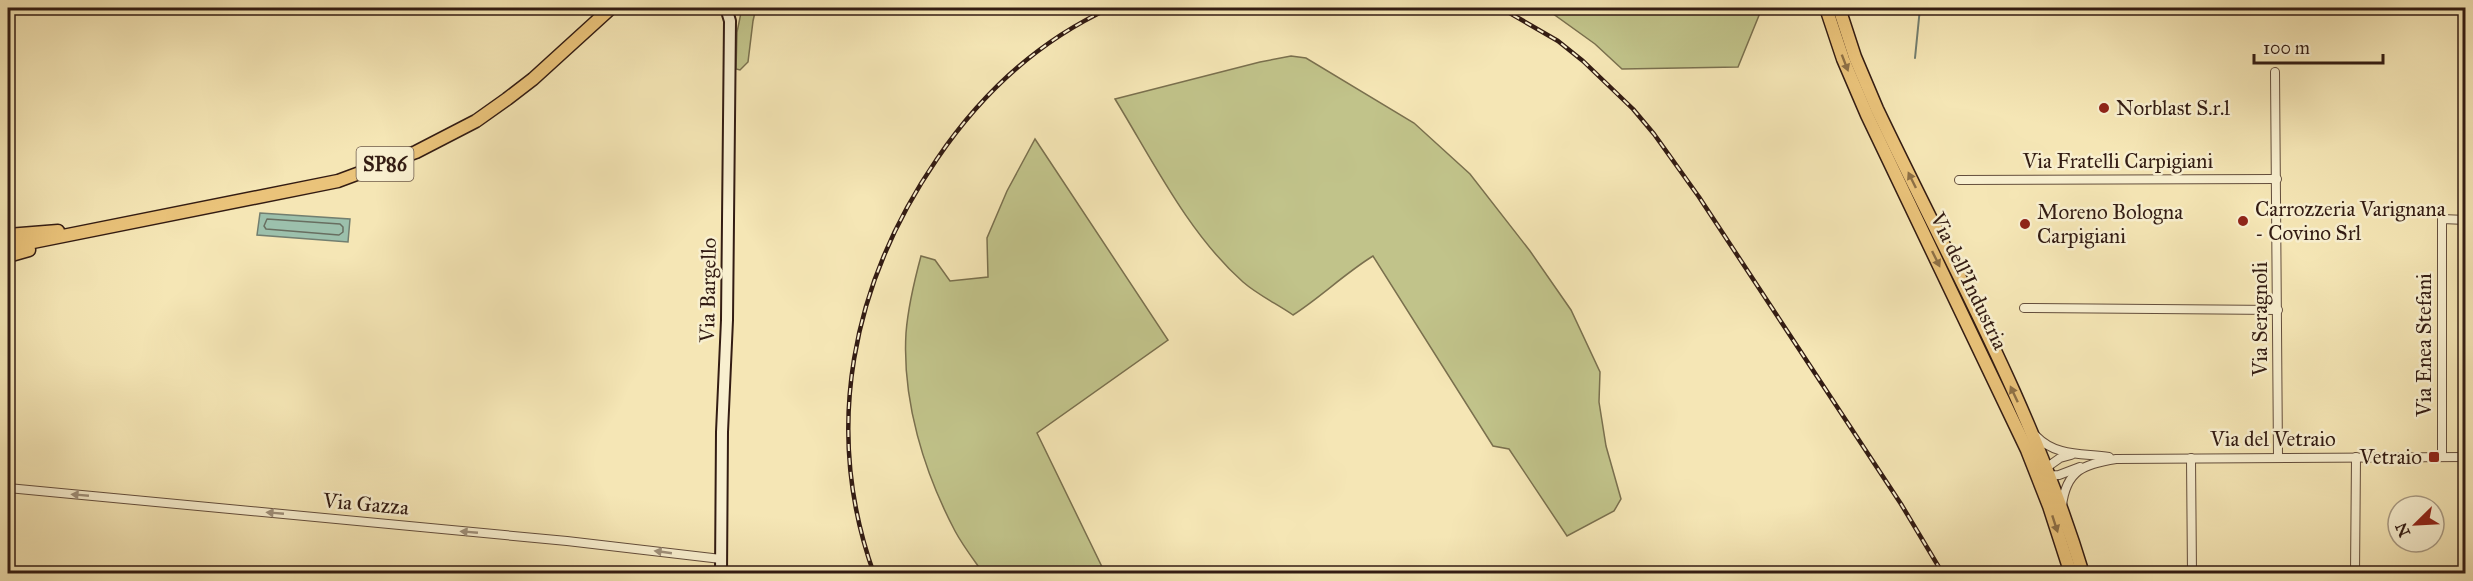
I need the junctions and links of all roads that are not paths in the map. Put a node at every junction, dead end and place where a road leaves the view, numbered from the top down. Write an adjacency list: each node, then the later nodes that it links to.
1 (610, 8): 11 (main road, SP86)
2 (726, 8): 6 (main road, Via Bargello)
3 (736, 8): 6 (main road, Via Bargello)
4 (1826, 8): 27 (main road, Via dell'Industria, one-way to 27)
5 (1839, 8): 17 (main road, Via dell'Industria, one-way to 5)
6 (730, 21): 30 (main road, Via Bargello)
7 (2275, 72): 8 (street, Via Seragnoli)
8 (2277, 178): 9 (street, Via Fratelli Carpigiani); 16 (street, Via Seragnoli)
9 (1959, 180)
10 (2466, 220): 21 (street, Via Enea Stefani)
11 (116, 226): 12 (main road); 13 (main road, SP86); 14 (main road)
12 (8, 235)
13 (8, 247)
14 (8, 256)
15 (2024, 308): 16 (street)
16 (2278, 310): 19 (street, Via Seragnoli)
17 (2032, 431): 18 (street, Via del Vetraio); 26 (main road, Via dell'Industria)
18 (2073, 454): 24 (street, Via del Vetraio); 26 (street)
19 (2278, 457): 20 (street, Via del Vetraio); 23 (street, Via del Vetraio)
20 (2356, 457): 21 (street, Via del Vetraio); 35 (street)
21 (2442, 457): 22 (street, Via del Vetraio)
22 (2466, 457)
23 (2191, 458): 24 (street, Via del Vetraio); 34 (street)
24 (2116, 459): 25 (street, Via del Vetraio)
25 (2087, 465): 26 (street, Via del Vetraio); 29 (street)
26 (2048, 471): 27 (street); 29 (main road, Via dell'Industria)
27 (2037, 476): 32 (main road, Via dell'Industria, one-way to 32)
28 (8, 488): 30 (street, Via Gazza, one-way to 28)
29 (2062, 508): 33 (main road, Via dell'Industria)
30 (721, 559): 31 (main road, Via Bargello)
31 (721, 573)
32 (2071, 573)
33 (2083, 573)
34 (2192, 573)
35 (2355, 573)

